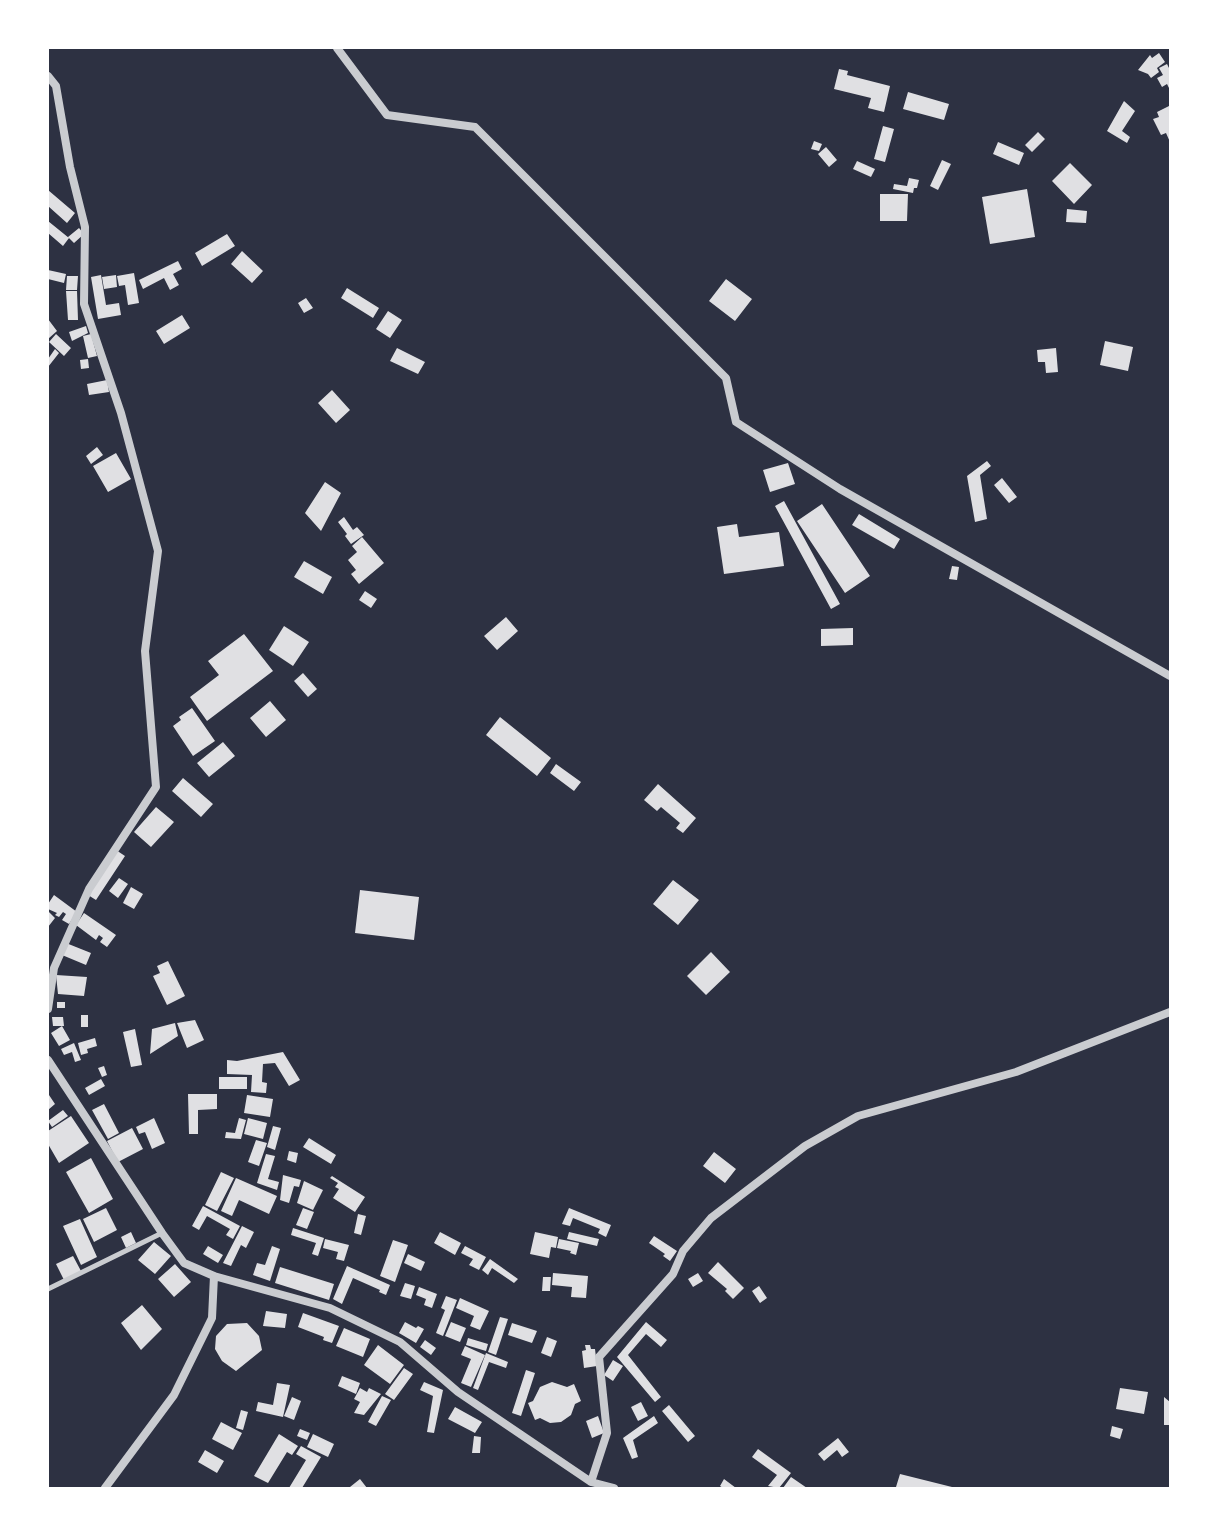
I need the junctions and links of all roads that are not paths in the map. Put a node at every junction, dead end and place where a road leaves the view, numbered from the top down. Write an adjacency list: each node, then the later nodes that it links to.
1 (336, 48): 3 (street)
2 (48, 76): 4 (street)
3 (1170, 676)
4 (48, 1009)
5 (1170, 1012): 10 (street)
6 (48, 1060): 7 (street)
7 (162, 1234): 8 (street); 9 (street)
8 (214, 1276): 10 (street); 11 (street)
9 (48, 1290)
10 (591, 1482): 12 (street)
11 (104, 1488)
12 (614, 1488)

